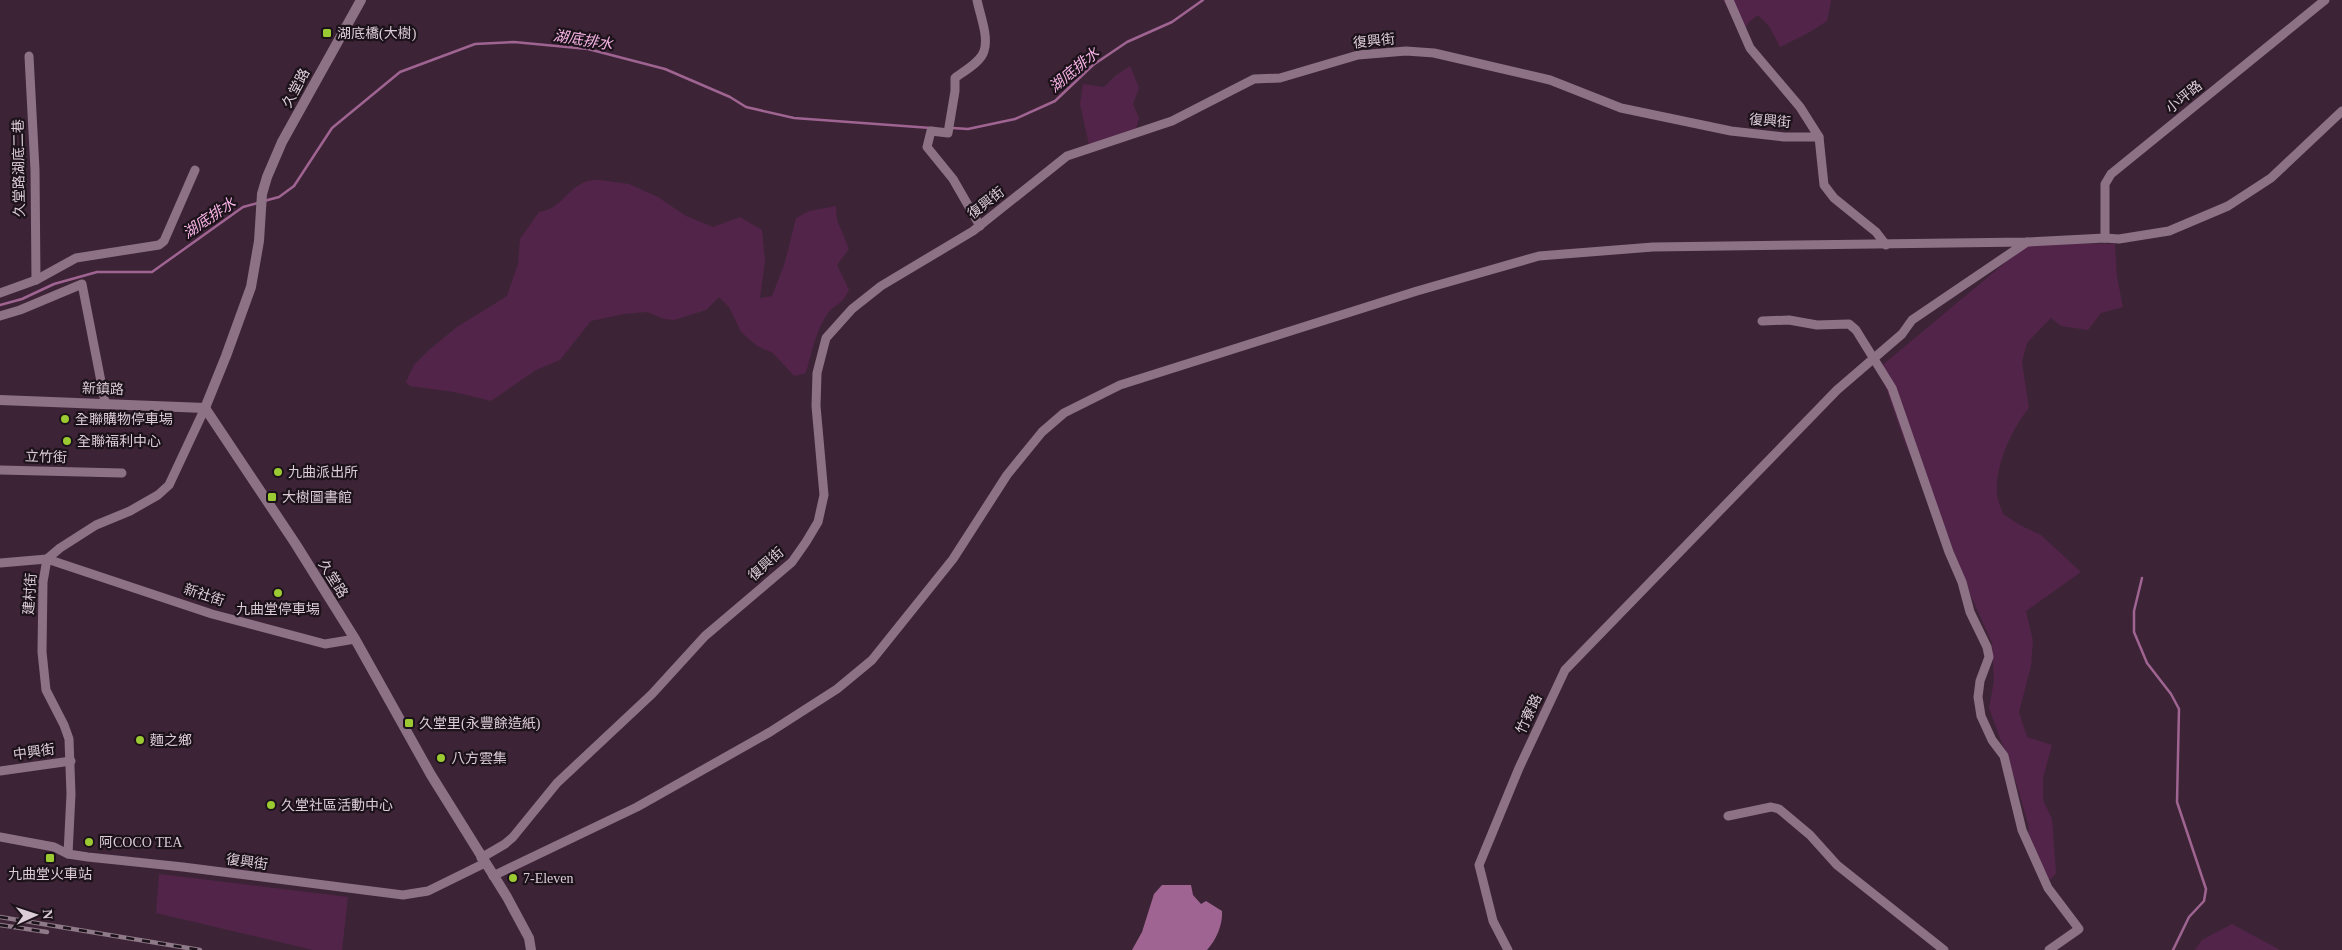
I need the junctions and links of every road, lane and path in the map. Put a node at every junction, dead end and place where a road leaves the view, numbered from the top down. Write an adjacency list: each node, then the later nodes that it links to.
1 (361, 0): 20 (street, 久堂路)
2 (977, 0): 9 (street)
3 (1729, 0): 7 (street)
4 (2325, 0): 10 (street, 小坪路)
5 (29, 56): 13 (street, 久堂路湖底二巷)
6 (2342, 111): 10 (street)
7 (1819, 137): 9 (street, 復興街); 12 (street)
8 (195, 170): 13 (street)
9 (980, 226): 31 (street, 復興街)
10 (2105, 238): 11 (street)
11 (2027, 242): 12 (street); 17 (street, 竹寮路)
12 (1886, 245): 32 (street)
13 (36, 280): 14 (street)
14 (0, 293)
15 (0, 316): 19 (street)
16 (1762, 321): 17 (street)
17 (1874, 358): 34 (street, 竹寮路); 36 (street)
18 (0, 400): 19 (street, 新鎮路)
19 (105, 402): 20 (street, 新鎮路)
20 (205, 408): 23 (street, 建村街); 25 (street, 久堂路)
21 (0, 470): 22 (street, 立竹街)
22 (122, 473)
23 (48, 559): 24 (street); 25 (street, 新社街); 26 (street, 建村街)
24 (0, 564)
25 (355, 639): 31 (street, 久堂路)
26 (72, 761): 27 (street, 中興街); 30 (street, 建村街)
27 (0, 771)
28 (1728, 816): 35 (street)
29 (0, 837): 30 (street, 復興街)
30 (68, 854): 31 (street, 復興街)
31 (483, 860): 32 (street, 久堂路)
32 (492, 876): 33 (street, 久堂路)
33 (531, 950)
34 (1508, 950)
35 (1944, 950)
36 (2049, 950)

